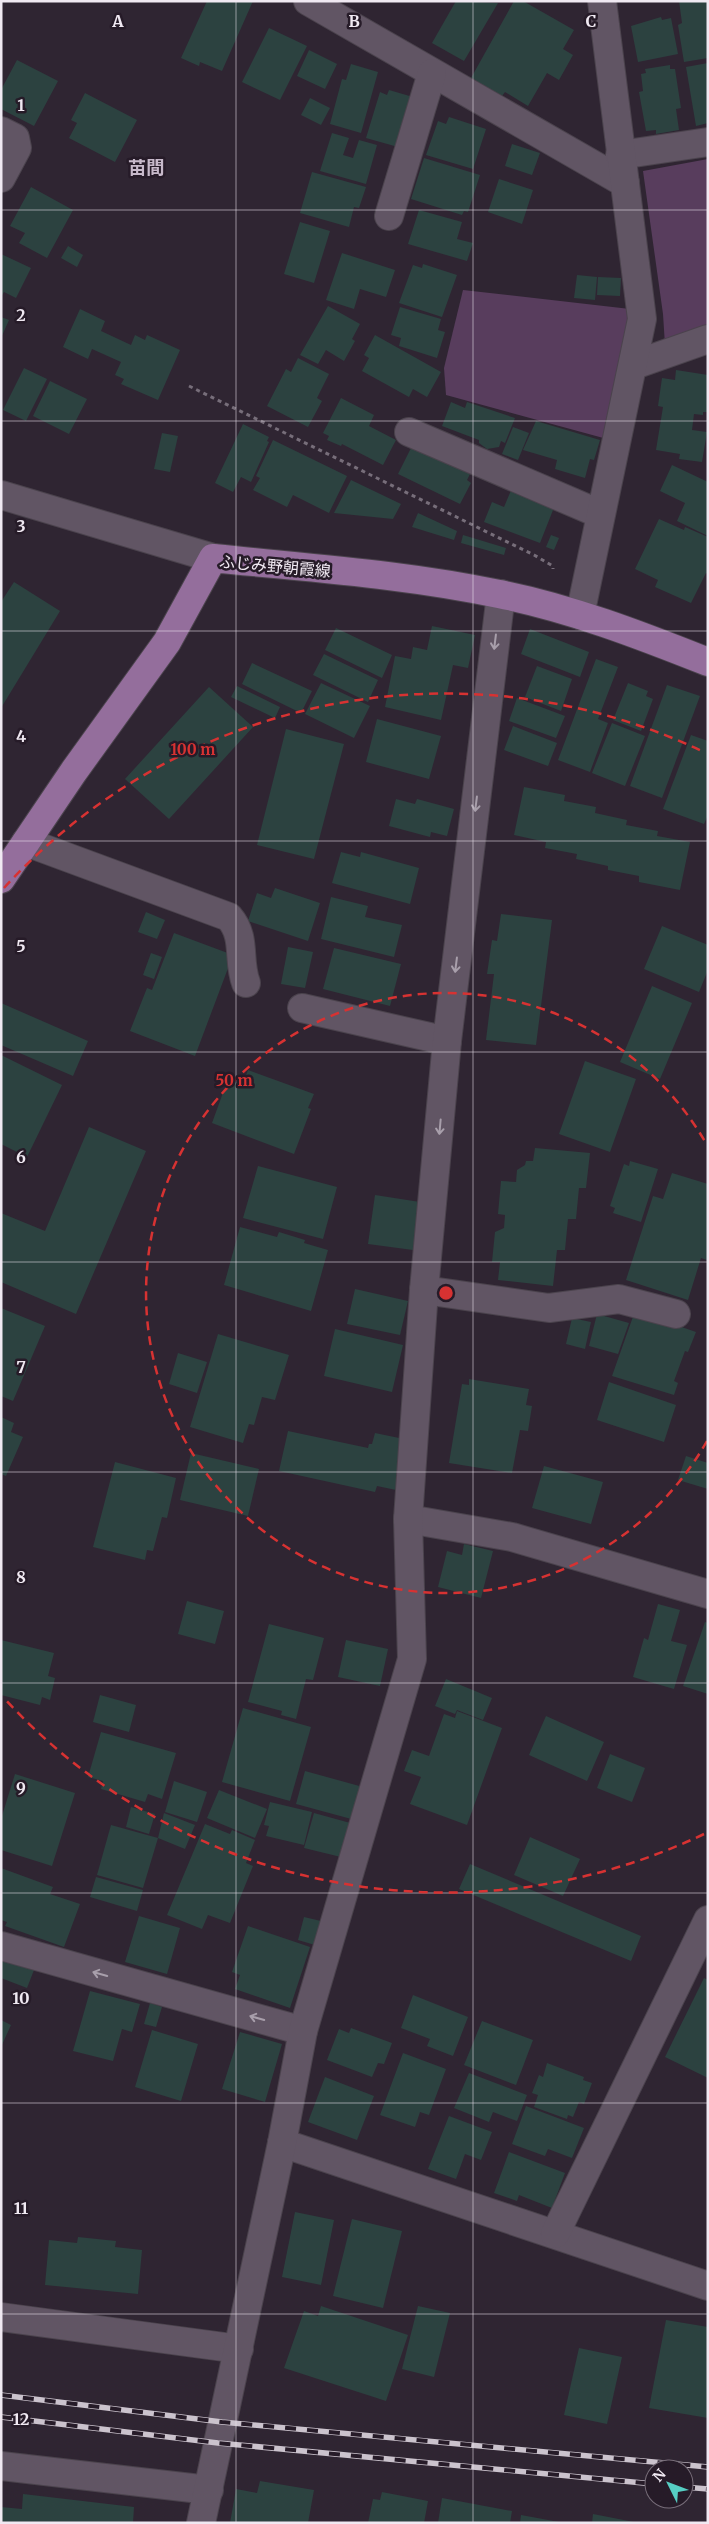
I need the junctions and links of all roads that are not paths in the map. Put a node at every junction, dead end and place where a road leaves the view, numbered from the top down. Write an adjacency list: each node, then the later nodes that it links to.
1 (308, 1): 3 (street)
2 (602, 1): 6 (street)
3 (432, 73): 8 (street); 9 (street)
4 (1, 131): 7 (street)
5 (708, 142): 6 (street)
6 (620, 155): 8 (street)
7 (1, 178)
8 (625, 182): 11 (street)
9 (389, 216)
10 (708, 339): 11 (street)
11 (634, 365): 14 (street)
12 (409, 432): 14 (street)
13 (1, 495): 15 (street)
14 (600, 514): 17 (street)
15 (213, 558): 16 (main road, ふじみ野朝霞線); 19 (main road, ふじみ野朝霞線)
16 (501, 594): 17 (main road, ふじみ野朝霞線); 23 (street, one-way to 23)
17 (580, 615): 18 (main road, ふじみ野朝霞線)
18 (708, 662)
19 (26, 842): 20 (main road, ふじみ野朝霞線); 21 (street)
20 (1, 879)
21 (246, 983)
22 (302, 1008): 23 (street)
23 (447, 1041): 24 (street, one-way to 24)
24 (424, 1290): 25 (street); 26 (street)
25 (676, 1314)
26 (408, 1519): 27 (street); 30 (street)
27 (708, 1594)
28 (708, 1920): 32 (street)
29 (1, 1946): 30 (street, one-way to 29)
30 (303, 2032): 31 (street)
31 (282, 2144): 32 (street); 35 (street)
32 (555, 2234): 33 (street)
33 (708, 2286)
34 (1, 2317): 35 (street)
35 (239, 2349): 37 (street)
36 (1, 2466): 37 (street)
37 (209, 2490): 38 (street)
38 (201, 2523)

